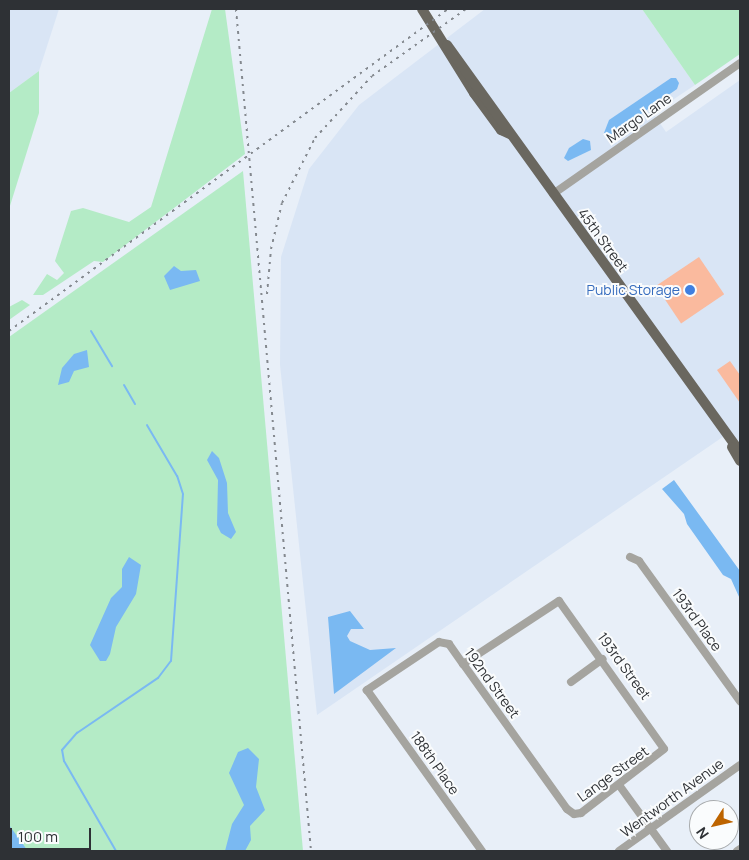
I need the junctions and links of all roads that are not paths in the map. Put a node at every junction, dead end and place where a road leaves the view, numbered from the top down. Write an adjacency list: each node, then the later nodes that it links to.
1 (422, 9): 3 (main road, 45th Street)
2 (740, 64): 3 (street, Margo Lane)
3 (553, 194): 4 (main road, 45th Street)
4 (726, 435): 5 (main road); 6 (main road)
5 (740, 452)
6 (740, 462)
7 (630, 557): 12 (street, 193rd Place)
8 (603, 659): 9 (street, 193rd Street); 10 (street); 13 (street, 193rd Street)
9 (463, 664): 11 (street, 192nd Street); 16 (street, 192nd Street)
10 (571, 682)
11 (367, 690): 19 (street, 188th Place)
12 (740, 701)
13 (664, 749): 15 (street, Lange Street)
14 (740, 764): 17 (street, Wentworth Avenue)
15 (619, 785): 16 (street, Lange Street); 17 (street)
16 (574, 814)
17 (651, 829): 20 (street, Wentworth Avenue); 21 (street)
18 (740, 849): 22 (street)
19 (482, 851)
20 (619, 851)
21 (667, 851)
22 (737, 851)

